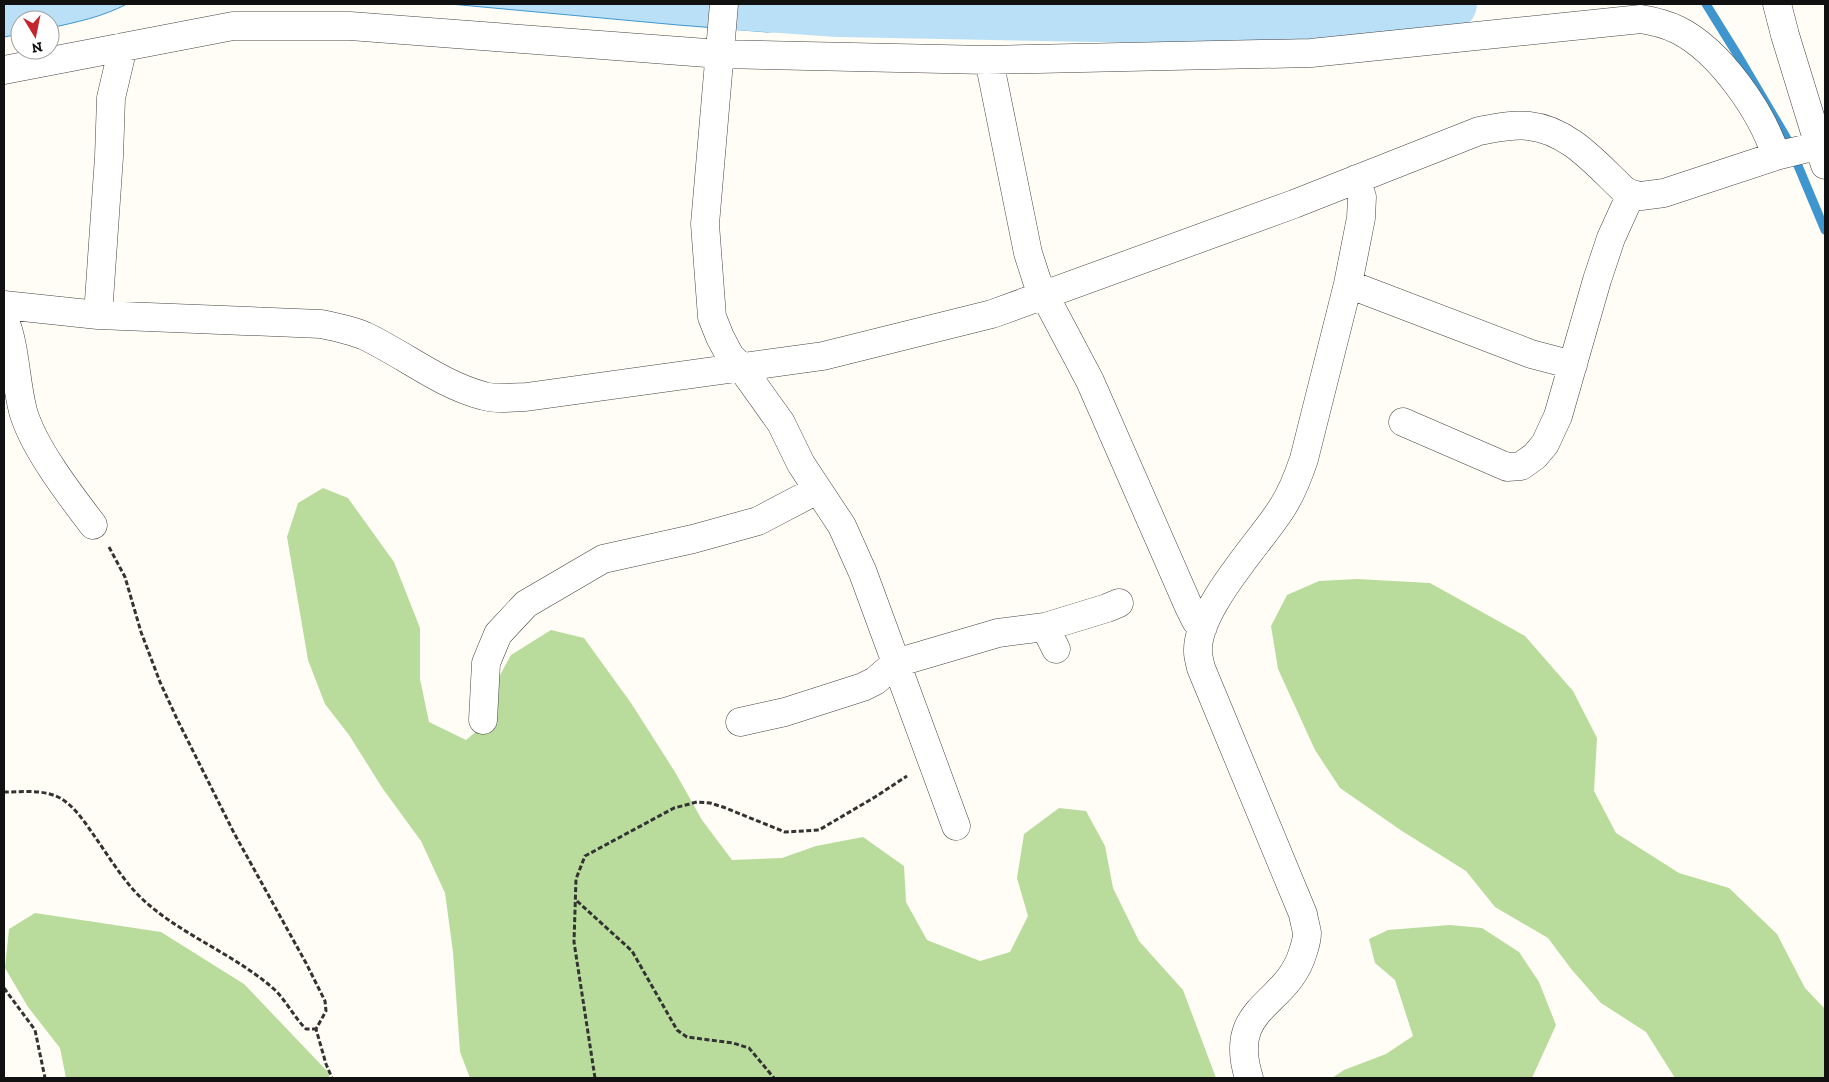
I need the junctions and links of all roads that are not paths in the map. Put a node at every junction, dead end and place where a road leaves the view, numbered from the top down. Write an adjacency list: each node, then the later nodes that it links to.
1 (724, 4): 4 (street)
2 (1777, 4): 7 (street)
3 (123, 47): 4 (street); 6 (street); 13 (street)
4 (720, 48): 5 (street); 16 (street)
5 (989, 60): 7 (street); 11 (street)
6 (4, 70)
7 (1805, 152): 9 (street)
8 (1356, 179): 9 (street); 10 (street); 11 (street)
9 (1630, 194): 15 (street)
10 (1348, 284): 15 (street); 21 (street)
11 (1044, 295): 16 (street); 21 (street)
12 (4, 305): 13 (street)
13 (98, 315): 16 (street)
14 (4, 318): 19 (street)
15 (1573, 365): 17 (street)
16 (741, 367): 18 (street)
17 (1403, 422)
18 (817, 490): 22 (street); 23 (street)
19 (93, 525)
20 (1119, 603): 22 (street)
21 (1203, 627): 26 (street)
22 (896, 663): 24 (street); 25 (street)
23 (483, 720)
24 (740, 722)
25 (956, 826)
26 (1249, 1078)

